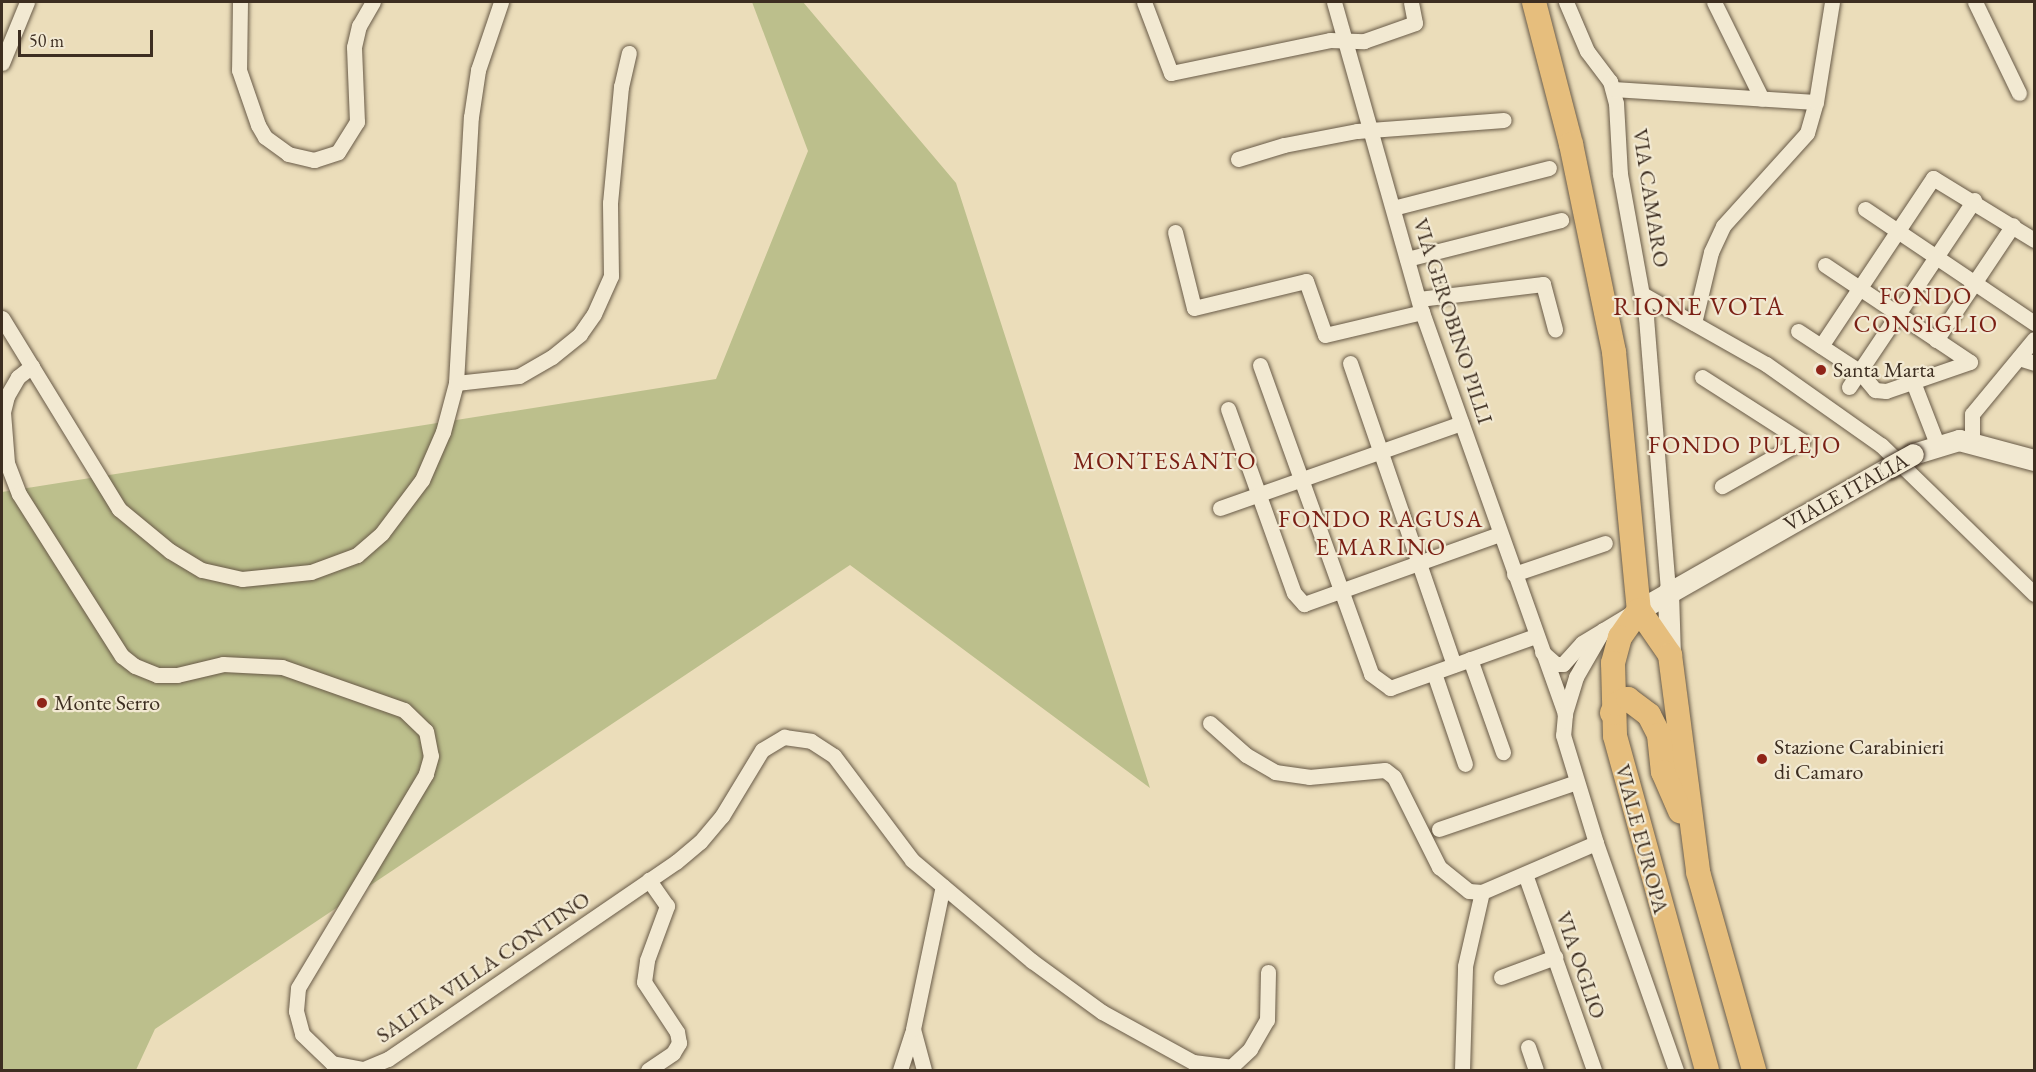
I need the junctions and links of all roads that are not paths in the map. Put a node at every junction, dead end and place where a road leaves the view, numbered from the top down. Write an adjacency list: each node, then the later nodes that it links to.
1 (27, 2): 15 (street)
2 (240, 2): 3 (street)
3 (373, 2)
4 (501, 2): 56 (street)
5 (1144, 2): 13 (street)
6 (1334, 2): 13 (street, VIA GEROBINO PILLI)
7 (1411, 2): 13 (street)
8 (1534, 2): 75 (main road)
9 (1566, 2): 16 (street, VIA CAMARO)
10 (1714, 2): 18 (street)
11 (1832, 2): 19 (street)
12 (1975, 2): 17 (street)
13 (1346, 40): 21 (street, VIA GEROBINO PILLI)
14 (629, 53): 56 (street)
15 (2, 63)
16 (1613, 89): 18 (street); 37 (street, VIA CAMARO)
17 (2019, 93)
18 (1762, 99): 19 (street)
19 (1816, 102): 41 (street)
20 (1504, 120): 21 (street)
21 (1370, 129): 22 (street); 25 (street, VIA GEROBINO PILLI)
22 (1238, 159)
23 (1549, 168): 25 (street)
24 (1974, 200): 28 (street); 29 (street); 32 (street)
25 (1393, 208): 33 (street, VIA GEROBINO PILLI)
26 (1865, 209): 29 (street)
27 (1561, 220): 33 (street)
28 (2013, 225): 31 (street); 35 (street)
29 (1897, 231): 32 (street); 36 (street)
30 (1175, 232): 38 (street)
31 (2034, 240)
32 (1936, 257): 35 (street); 39 (street)
33 (1407, 259): 38 (street, VIA GEROBINO PILLI)
34 (1826, 265): 36 (street)
35 (1974, 283): 42 (street); 46 (street)
36 (1859, 288): 39 (street); 47 (street)
37 (1644, 295): 41 (street); 73 (street, VIA CAMARO)
38 (1421, 305): 43 (street); 59 (street, VIA GEROBINO PILLI)
39 (1898, 314): 46 (street); 53 (street)
40 (2, 318): 52 (street)
41 (1694, 323): 74 (street)
42 (2034, 323)
43 (1555, 329)
44 (1798, 331): 47 (street)
45 (2034, 339): 48 (street)
46 (1936, 340): 55 (street)
47 (1821, 346): 53 (street)
48 (2019, 358): 50 (street); 60 (street)
49 (1350, 363): 62 (street)
50 (2034, 363)
51 (1260, 365): 64 (street)
52 (32, 366): 56 (street); 92 (street, SALITA VILLA CONTINO)
53 (1860, 371): 55 (street); 57 (street)
54 (1702, 377): 65 (street)
55 (1913, 382): 61 (street)
56 (456, 383)
57 (1849, 387)
58 (1228, 409): 66 (street)
59 (1461, 423): 62 (street); 68 (street, VIA GEROBINO PILLI)
60 (1972, 441): 61 (main road, VIALE ITALIA); 63 (main road, VIALE ITALIA)
61 (1937, 444): 73 (main road, VIALE ITALIA, bridge)
62 (1380, 452): 64 (street); 70 (street)
63 (2034, 460)
64 (1301, 480): 66 (street); 72 (street)
65 (1722, 486)
66 (1259, 494): 67 (street); 72 (street)
67 (1220, 508)
68 (1500, 534): 70 (street); 71 (street, VIA GEROBINO PILLI)
69 (1605, 543): 71 (street)
70 (1419, 563): 72 (street); 80 (street)
71 (1514, 574): 77 (street, VIA GEROBINO PILLI)
72 (1341, 591): 81 (street)
73 (1668, 592): 75 (main road, VIALE ITALIA); 78 (main road)
74 (2034, 594)
75 (1639, 609): 76 (street); 78 (main road); 82 (main road, VIALE EUROPA)
76 (1603, 630): 77 (street); 83 (street)
77 (1538, 643): 79 (street); 83 (street, VIA GEROBINO PILLI)
78 (1670, 655): 89 (main road, VIALE EUROPA)
79 (1470, 659): 80 (street); 85 (street)
80 (1454, 665): 81 (street)
81 (1434, 673): 86 (street)
82 (1612, 713): 89 (main road); 107 (main road, VIALE EUROPA)
83 (1565, 714): 87 (street, VIALE EUROPA)
84 (1210, 723): 94 (street)
85 (1503, 752)
86 (1465, 764)
87 (1576, 782): 88 (street); 90 (street, VIALE EUROPA)
88 (1439, 829)
89 (1692, 841): 108 (main road, VIALE EUROPA)
90 (1596, 843): 91 (street); 106 (street, VIALE EUROPA)
91 (1525, 874): 94 (street); 95 (street, VIA OGLIO)
92 (649, 880): 93 (street, SALITA VILLA CONTINO); 100 (street)
93 (943, 886): 96 (street, SALITA VILLA CONTINO); 98 (street)
94 (1482, 892): 103 (street)
95 (1556, 957): 97 (street); 105 (street, VIA OGLIO)
96 (1268, 972)
97 (1501, 976)
98 (914, 1029): 101 (street); 102 (street)
99 (1527, 1047): 104 (street)
100 (648, 1071)
101 (900, 1071)
102 (924, 1071)
103 (1462, 1071)
104 (1536, 1071)
105 (1594, 1071)
106 (1676, 1071)
107 (1707, 1071)
108 (1754, 1071)

